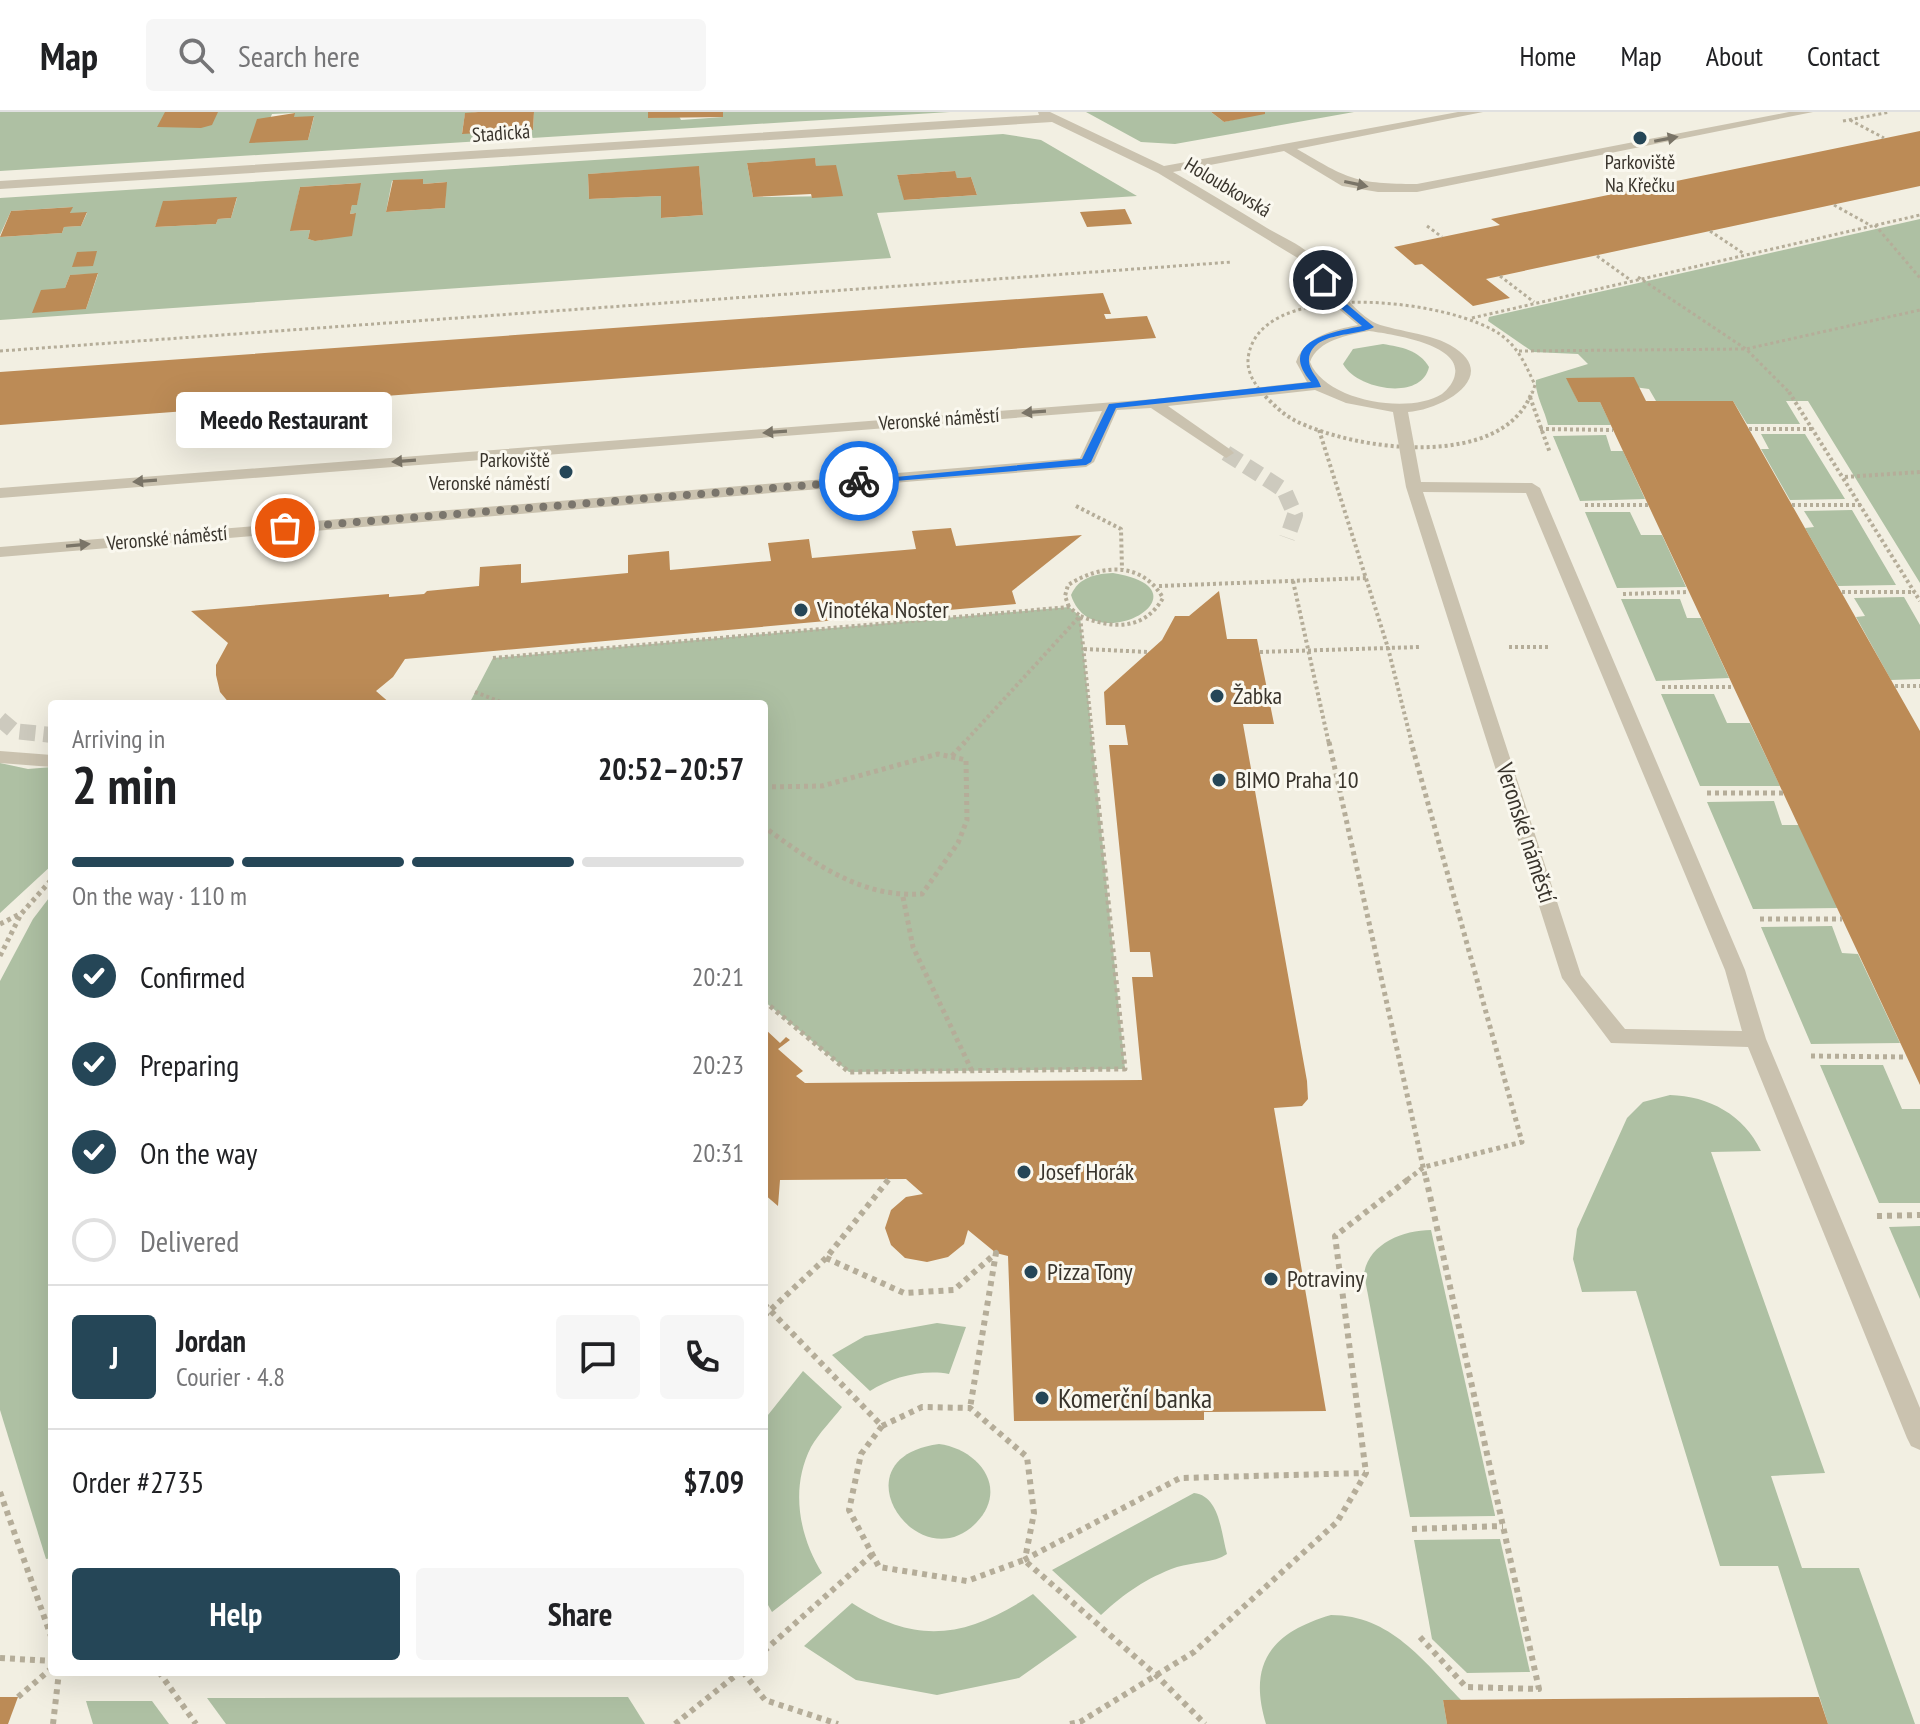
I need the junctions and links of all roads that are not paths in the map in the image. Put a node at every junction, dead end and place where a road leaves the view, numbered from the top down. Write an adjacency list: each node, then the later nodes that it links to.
1 (1477, 112): 4 (street)
2 (1807, 112): 4 (street, one-way to 2)
3 (1047, 115): 5 (street, Holoubkovská); 6 (street, Stadická)
4 (1287, 148): 5 (street)
5 (1162, 170): 7 (street, Holoubkovská)
6 (0, 185)
7 (1369, 327): 8 (street); 11 (street)
8 (1317, 385): 9 (street, Veronské náměstí); 11 (street)
9 (1154, 403): 10 (street, Veronské náměstí); 12 (street)
10 (1112, 406): 14 (street, Veronské náměstí, one-way to 14); 15 (street, Veronské náměstí, one-way to 10)
11 (1400, 408): 13 (street, Veronské náměstí)
12 (1226, 453)
13 (1414, 487): 18 (street); 18 (street, Veronské náměstí)
14 (0, 493)
15 (0, 552)
16 (0, 757): 17 (street)
17 (48, 761)
18 (1755, 1039): 19 (street)
19 (1920, 1438)

